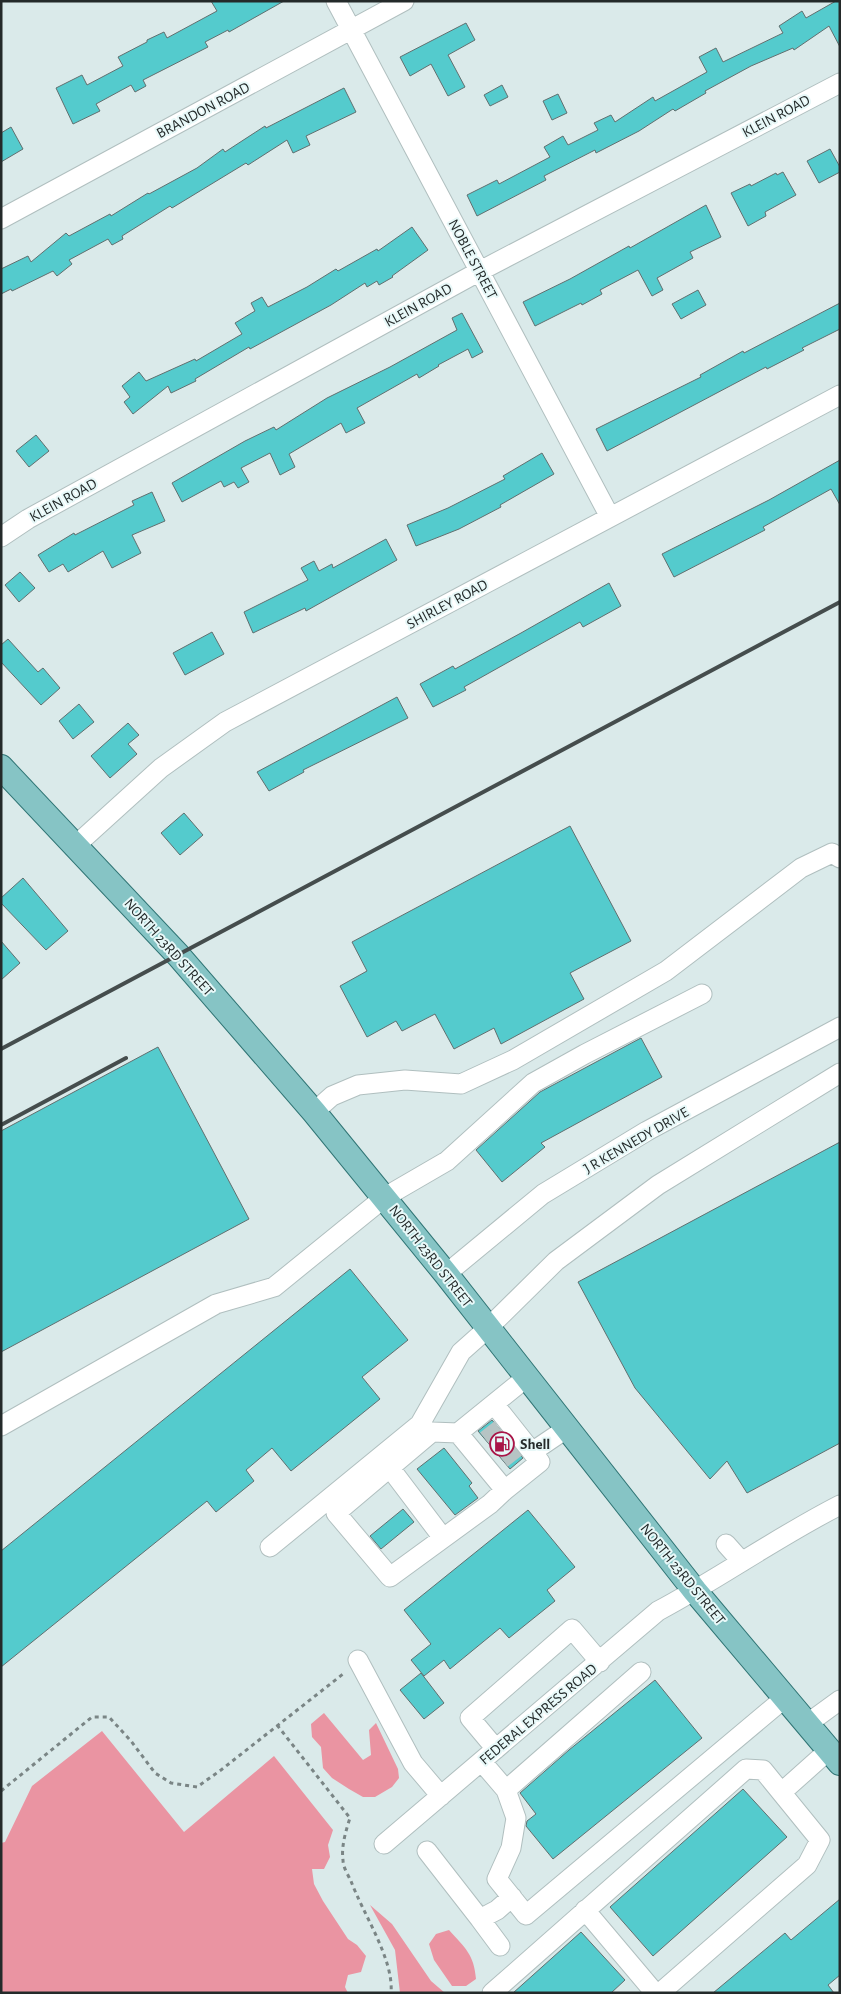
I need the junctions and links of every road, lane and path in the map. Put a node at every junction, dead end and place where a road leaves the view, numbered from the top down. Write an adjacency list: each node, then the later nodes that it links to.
1 (336, 1): 3 (street, NOBLE STREET)
2 (404, 1): 3 (street, BRANDON ROAD)
3 (352, 30): 5 (street, BRANDON ROAD); 6 (street, NOBLE STREET)
4 (840, 83): 6 (street, KLEIN ROAD)
5 (1, 219)
6 (480, 271): 8 (street, NOBLE STREET); 9 (street, KLEIN ROAD)
7 (840, 395): 8 (street, SHIRLEY ROAD)
8 (610, 518): 11 (street, SHIRLEY ROAD)
9 (1, 537)
10 (1, 767): 11 (main road, NORTH 23RD STREET)
11 (75, 846): 16 (main road, NORTH 23RD STREET)
12 (840, 858): 16 (street)
13 (702, 994): 17 (street)
14 (840, 1027): 18 (street, J R KENNEDY DRIVE)
15 (840, 1073): 19 (street)
16 (314, 1112): 17 (main road, NORTH 23RD STREET)
17 (385, 1197): 18 (main road, NORTH 23RD STREET); 22 (street)
18 (446, 1274): 19 (main road, NORTH 23RD STREET)
19 (488, 1328): 20 (main road, NORTH 23RD STREET); 32 (street)
20 (527, 1377): 21 (street); 23 (main road, NORTH 23RD STREET)
21 (494, 1404): 24 (street); 25 (street)
22 (1, 1426)
23 (566, 1428): 26 (street); 34 (main road, NORTH 23RD STREET)
24 (458, 1433): 25 (street); 27 (street)
25 (492, 1436): 26 (street); 26 (street)
26 (513, 1454): 28 (street); 28 (street)
27 (390, 1468): 30 (street); 30 (street)
28 (506, 1490): 30 (street)
29 (840, 1505): 33 (street, FEDERAL EXPRESS ROAD)
30 (443, 1538)
31 (726, 1544): 33 (street)
32 (270, 1547)
33 (742, 1562): 34 (street, FEDERAL EXPRESS ROAD)
34 (695, 1591): 35 (street, FEDERAL EXPRESS ROAD); 38 (main road, NORTH 23RD STREET)
35 (600, 1662): 42 (street, FEDERAL EXPRESS ROAD); 42 (street)
36 (361, 1668): 41 (path); 48 (street)
37 (640, 1672): 45 (street)
38 (786, 1697): 40 (main road, NORTH 23RD STREET); 51 (street)
39 (840, 1700): 40 (street)
40 (807, 1724): 43 (main road, NORTH 23RD STREET)
41 (277, 1726): 46 (path); 55 (path)
42 (496, 1749): 44 (street, FEDERAL EXPRESS ROAD)
43 (834, 1757): 47 (street)
44 (482, 1762): 45 (street); 48 (street, FEDERAL EXPRESS ROAD)
45 (506, 1790): 51 (street)
46 (1, 1791)
47 (782, 1792): 52 (street); 58 (street)
48 (441, 1796): 49 (street, FEDERAL EXPRESS ROAD)
49 (384, 1844)
50 (427, 1851): 53 (street)
51 (512, 1897): 53 (street)
52 (585, 1910): 56 (street); 57 (street)
53 (480, 1919): 54 (street)
54 (500, 1946)
55 (391, 1993)
56 (492, 1993)
57 (655, 1993)
58 (660, 1993)

